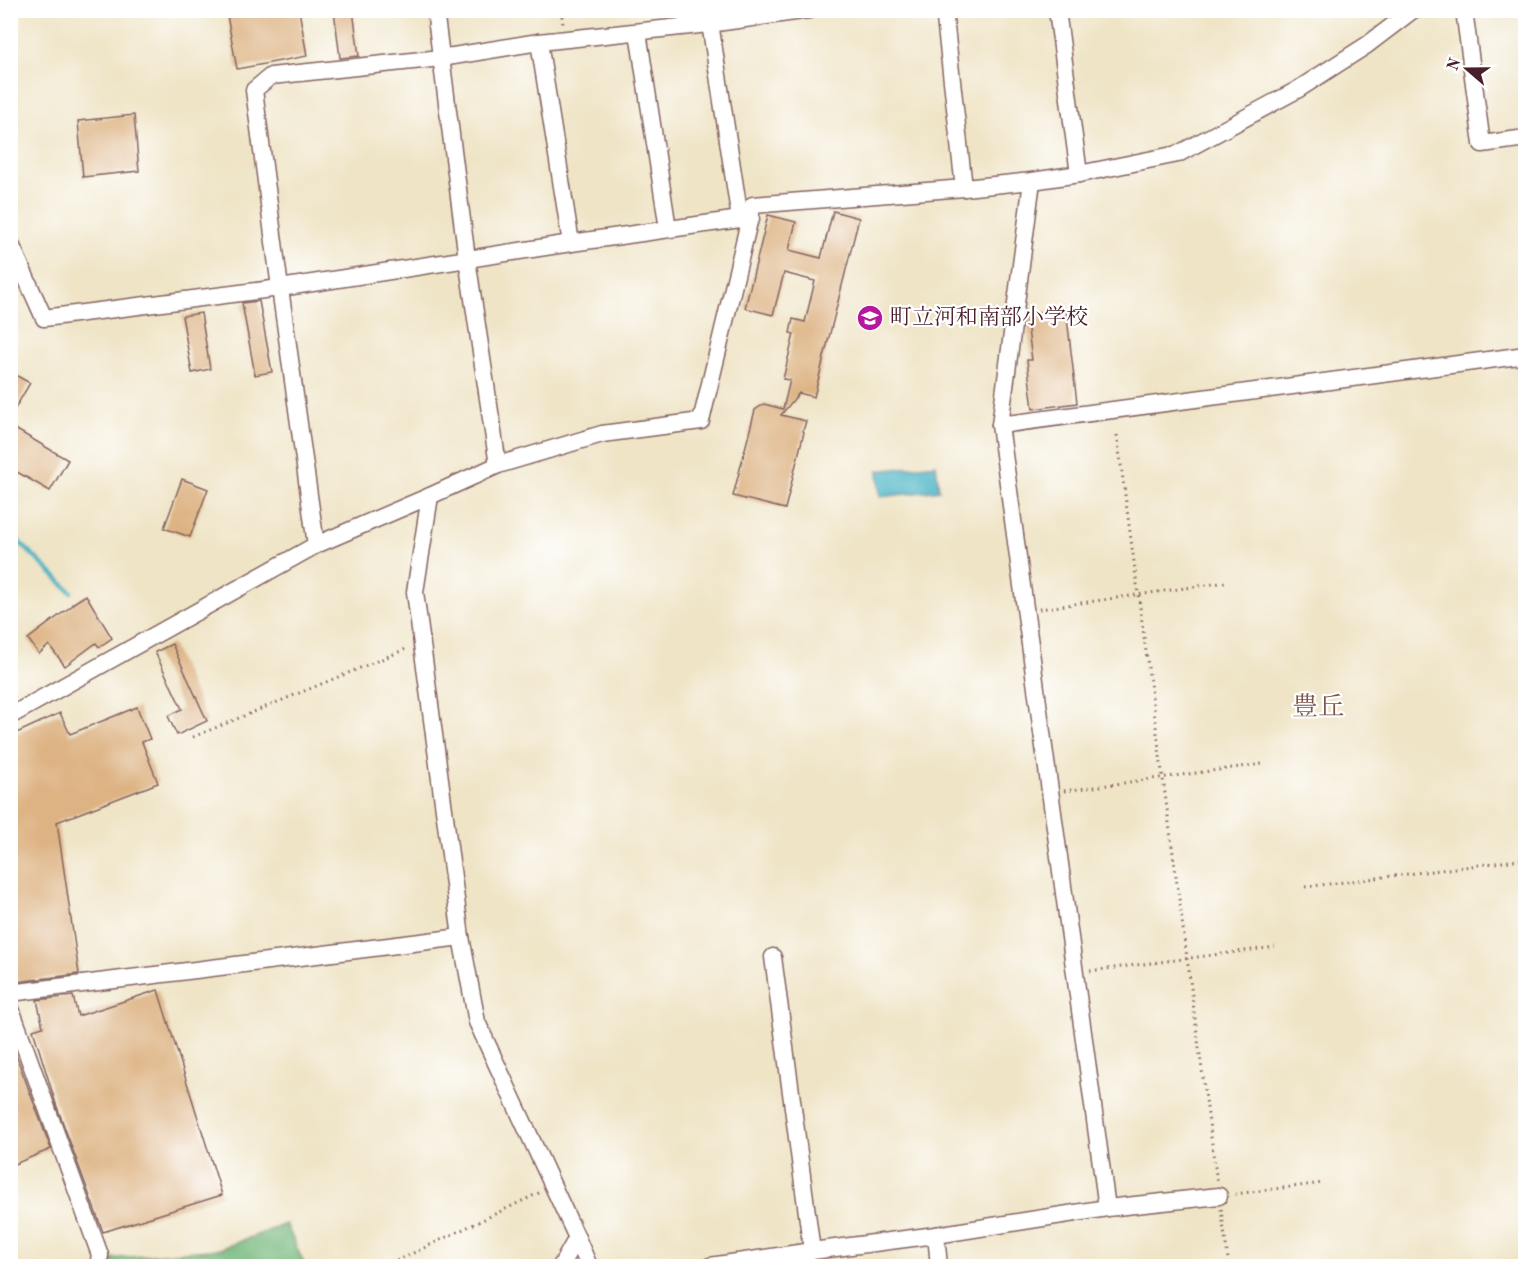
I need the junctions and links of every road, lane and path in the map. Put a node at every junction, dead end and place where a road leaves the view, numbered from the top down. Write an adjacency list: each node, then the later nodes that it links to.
1 (435, 10): 10 (street)
2 (809, 10): 7 (street)
3 (944, 10): 14 (street)
4 (1057, 10): 12 (street)
5 (1413, 10): 12 (street)
6 (1464, 10): 11 (street)
7 (709, 17): 8 (street); 15 (street)
8 (638, 32): 9 (street); 16 (street)
9 (539, 42): 10 (street); 18 (street)
10 (441, 58): 19 (street); 20 (street)
11 (1526, 138)
12 (1079, 174): 13 (street)
13 (1032, 181): 14 (street); 22 (street)
14 (964, 188): 15 (street)
15 (745, 219): 16 (street); 24 (street)
16 (668, 229): 18 (street)
17 (10, 242): 20 (street)
18 (571, 243): 19 (street)
19 (467, 259): 20 (street); 24 (street)
20 (280, 288): 26 (street)
21 (1526, 355): 22 (street)
22 (1000, 425): 29 (street)
23 (1117, 435): 28 (path)
24 (498, 465): 25 (street)
25 (430, 496): 26 (street); 30 (street)
26 (316, 545): 31 (street)
27 (1227, 582): 28 (path)
28 (1138, 595): 29 (path); 34 (path)
29 (1026, 611): 35 (street)
30 (422, 642): 32 (path); 38 (street)
31 (10, 716)
32 (193, 737)
33 (1262, 764): 34 (path)
34 (1162, 778): 35 (path); 41 (path)
35 (1051, 793): 42 (street)
36 (1526, 859): 37 (path)
37 (1305, 887)
38 (461, 937): 43 (street); 46 (street)
39 (1275, 946): 41 (path)
40 (773, 957): 51 (street)
41 (1186, 958): 42 (path); 47 (path)
42 (1076, 973): 48 (street)
43 (10, 993)
44 (10, 1006): 53 (street)
45 (1323, 1183): 47 (path)
46 (553, 1186): 50 (street); 54 (path)
47 (1220, 1196): 48 (street); 59 (path)
48 (1107, 1208): 49 (street)
49 (936, 1235): 51 (street); 58 (street)
50 (577, 1238): 55 (street); 56 (street)
51 (812, 1251): 52 (street)
52 (737, 1264): 57 (street)
53 (98, 1266)
54 (386, 1266)
55 (561, 1266)
56 (589, 1266)
57 (710, 1266)
58 (939, 1266)
59 (1229, 1266)

